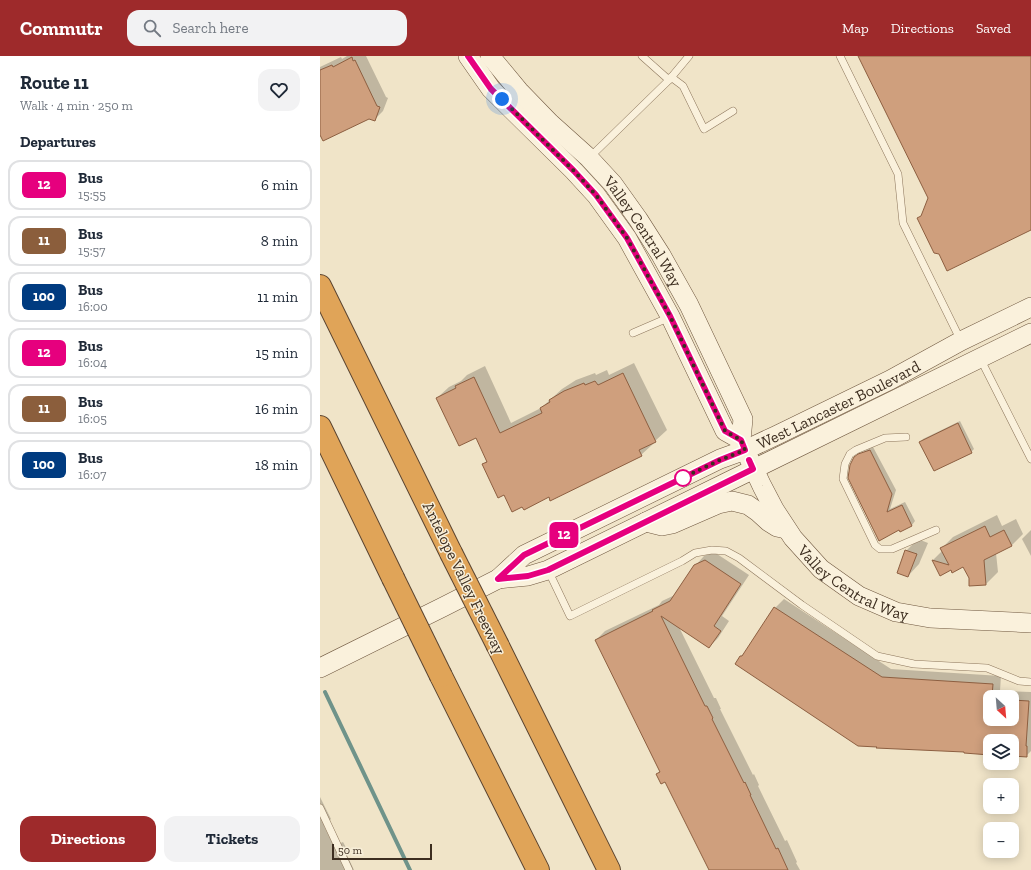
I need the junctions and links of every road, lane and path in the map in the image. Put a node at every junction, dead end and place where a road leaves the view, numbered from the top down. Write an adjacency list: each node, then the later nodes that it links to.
1 (468, 56): 10 (street, Valley Central Way)
2 (482, 56): 8 (street)
3 (490, 56): 8 (street, Valley Central Way)
4 (642, 56): 7 (lane)
5 (689, 56): 7 (lane)
6 (840, 56): 16 (lane)
7 (670, 78): 9 (lane); 10 (lane)
8 (512, 83): 10 (street, Valley Central Way)
9 (733, 111)
10 (581, 165): 13 (street, Valley Central Way); 20 (street, Valley Central Way)
11 (320, 286): 34 (highway, Antelope Valley Freeway, bridge)
12 (1031, 307): 16 (street, West Lancaster Boulevard)
13 (670, 316): 14 (lane); 20 (street, Valley Central Way)
14 (633, 333)
15 (1031, 333): 17 (street, West Lancaster Boulevard)
16 (961, 341): 20 (street, West Lancaster Boulevard)
17 (980, 358): 21 (lane); 22 (street, West Lancaster Boulevard)
18 (320, 427): 33 (highway, bridge)
19 (906, 437): 25 (lane)
20 (743, 445): 22 (street, Valley Central Way); 27 (street, West Lancaster Boulevard)
21 (1031, 459)
22 (753, 469): 23 (street, West Lancaster Boulevard); 24 (street, Valley Central Way)
23 (645, 522): 24 (street); 26 (street, West Lancaster Boulevard)
24 (787, 529): 28 (street, Valley Central Way)
25 (936, 530)
26 (548, 570): 27 (street, West Lancaster Boulevard); 30 (lane)
27 (498, 579): 29 (street, West Lancaster Boulevard)
28 (1031, 623)
29 (320, 668)
30 (1031, 682)
31 (320, 808): 32 (lane)
32 (349, 870)
33 (538, 870)
34 (610, 870)

